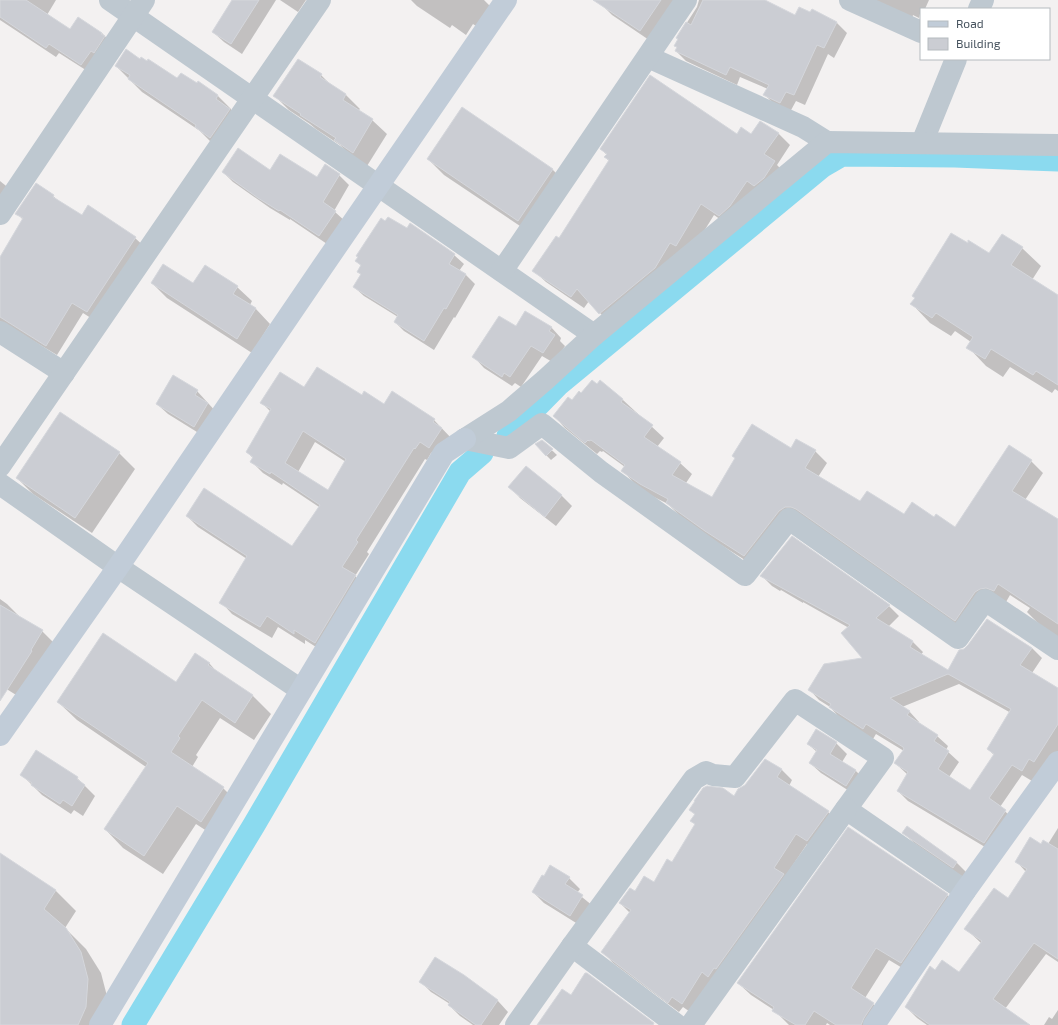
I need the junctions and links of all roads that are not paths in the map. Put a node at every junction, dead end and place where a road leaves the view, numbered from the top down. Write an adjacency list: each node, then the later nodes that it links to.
1 (110, 0): 6 (street)
2 (320, 0): 10 (street)
3 (506, 0): 14 (street)
4 (686, 0): 8 (street)
5 (850, 0): 7 (street)
6 (138, 8): 10 (street); 15 (street)
7 (920, 32)
8 (648, 57): 11 (street); 16 (street)
9 (956, 60): 12 (street)
10 (252, 98): 14 (street); 19 (street)
11 (827, 142): 12 (street); 18 (street)
12 (922, 143): 13 (street)
13 (1058, 146)
14 (379, 186): 16 (street); 23 (street)
15 (0, 214)
16 (502, 271): 18 (street)
17 (0, 332): 19 (street)
18 (594, 335): 20 (street)
19 (64, 373): 21 (street)
20 (465, 439): 24 (street); 25 (street)
21 (0, 466)
22 (0, 484): 23 (street)
23 (118, 567): 25 (street); 26 (street)
24 (1058, 649)
25 (302, 690): 31 (street)
26 (2, 727)
27 (1056, 770): 29 (street)
28 (846, 809): 29 (street); 30 (street); 34 (street)
29 (965, 891): 35 (street)
30 (572, 946): 32 (street); 33 (street)
31 (100, 1025)
32 (516, 1025)
33 (677, 1025)
34 (691, 1025)
35 (874, 1025)

